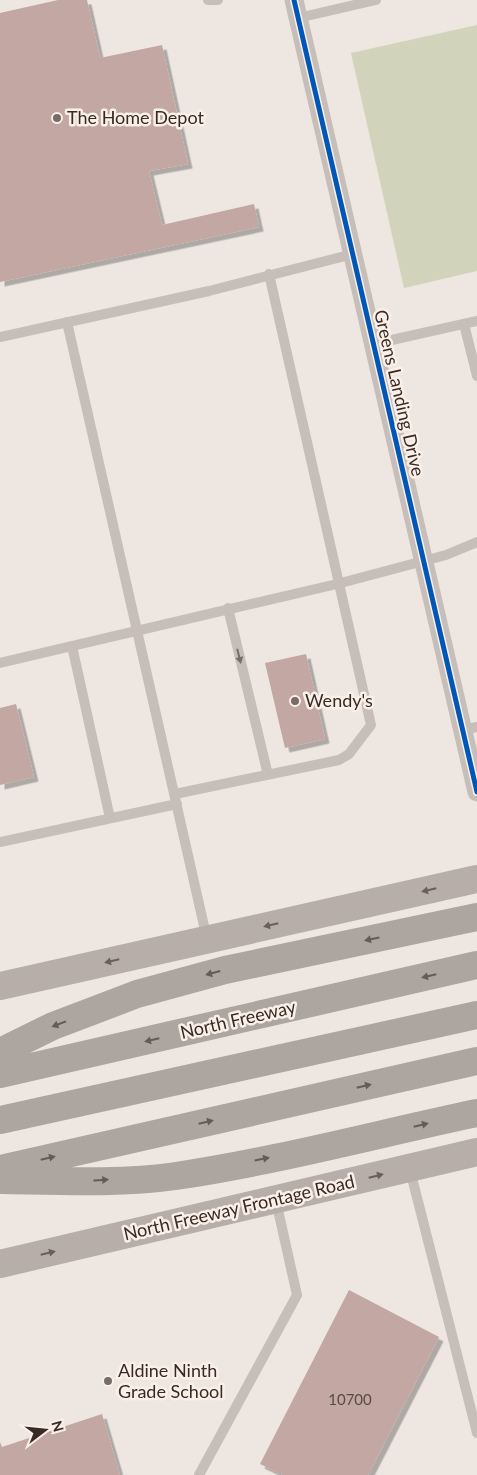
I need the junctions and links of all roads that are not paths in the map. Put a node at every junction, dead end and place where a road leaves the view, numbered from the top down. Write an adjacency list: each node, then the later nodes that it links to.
1 (208, 0): 2 (lane)
2 (218, 0)
3 (376, 0): 4 (lane)
4 (296, 9): 5 (street, Greens Landing Drive)
5 (353, 254): 6 (lane); 11 (street, Greens Landing Drive)
6 (270, 274): 8 (lane); 15 (lane)
7 (477, 321): 9 (lane)
8 (67, 322): 10 (lane); 17 (lane)
9 (464, 324): 11 (lane); 12 (lane)
10 (0, 337)
11 (374, 344): 14 (street, Greens Landing Drive)
12 (477, 376)
13 (477, 542): 14 (lane)
14 (424, 560): 15 (lane); 20 (street, Greens Landing Drive)
15 (337, 584): 16 (lane); 21 (lane)
16 (228, 608): 17 (lane); 21 (lane, one-way to 21)
17 (137, 630): 18 (lane); 23 (lane)
18 (72, 646): 19 (lane); 24 (lane)
19 (0, 663)
20 (470, 729): 22 (street, Greens Landing Drive)
21 (268, 775): 23 (lane)
22 (477, 792)
23 (176, 799): 24 (lane); 28 (lane)
24 (110, 818): 25 (lane)
25 (0, 842)
26 (477, 879): 28 (main road, one-way to 28)
27 (477, 917): 32 (highway, one-way to 32)
28 (207, 940): 30 (main road, one-way to 30)
29 (477, 966): 34 (highway, North Freeway, one-way to 34)
30 (0, 986)
31 (477, 1015): 36 (highway)
32 (0, 1052)
33 (477, 1061): 39 (highway, one-way to 33)
34 (0, 1074)
35 (470, 1114): 40 (highway, one-way to 35)
36 (0, 1120)
37 (477, 1152): 38 (main road, North Freeway Frontage Road)
38 (410, 1168): 41 (main road, North Freeway Frontage Road, one-way to 38); 43 (lane)
39 (0, 1169)
40 (0, 1180)
41 (275, 1200): 42 (main road, North Freeway Frontage Road, one-way to 41); 44 (lane)
42 (0, 1264)
43 (477, 1433)
44 (199, 1475)

